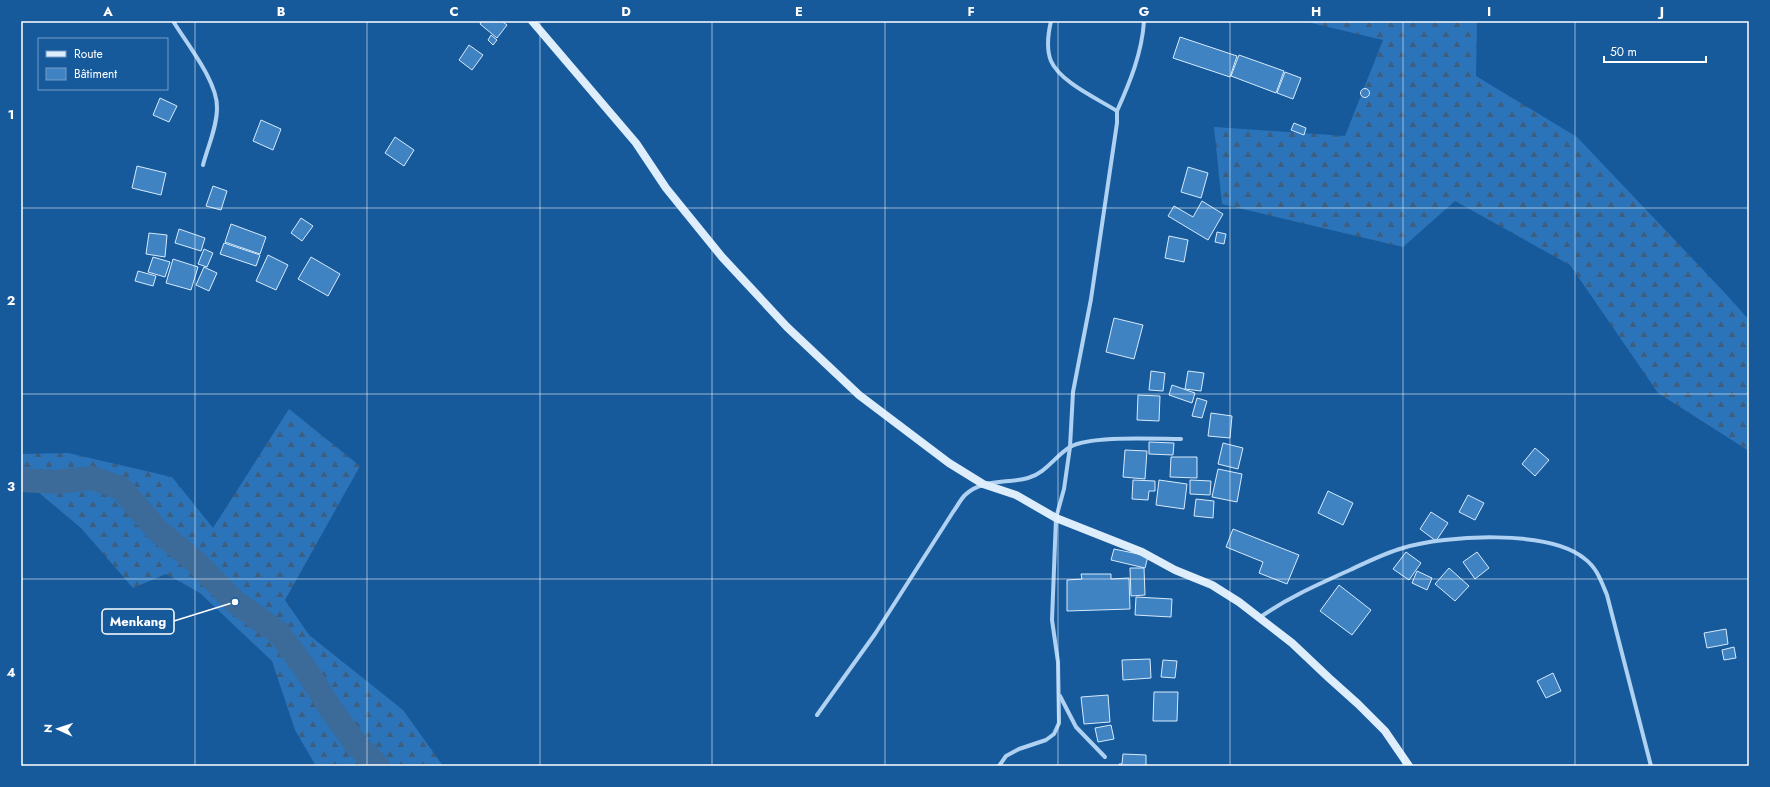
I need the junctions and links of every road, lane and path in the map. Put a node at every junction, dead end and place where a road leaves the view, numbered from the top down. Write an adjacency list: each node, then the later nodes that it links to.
1 (173, 21): 6 (street)
2 (532, 21): 9 (street)
3 (1051, 21): 5 (street)
4 (1144, 21): 5 (street)
5 (1117, 111): 8 (street)
6 (203, 165)
7 (1181, 439): 8 (street)
8 (1070, 447): 9 (street); 10 (street)
9 (983, 484): 10 (street); 13 (street)
10 (1056, 518): 11 (street); 12 (street)
11 (1259, 618): 16 (street); 17 (street)
12 (1059, 696): 14 (street); 15 (street)
13 (817, 715)
14 (1104, 757)
15 (999, 766)
16 (1409, 766)
17 (1651, 766)

